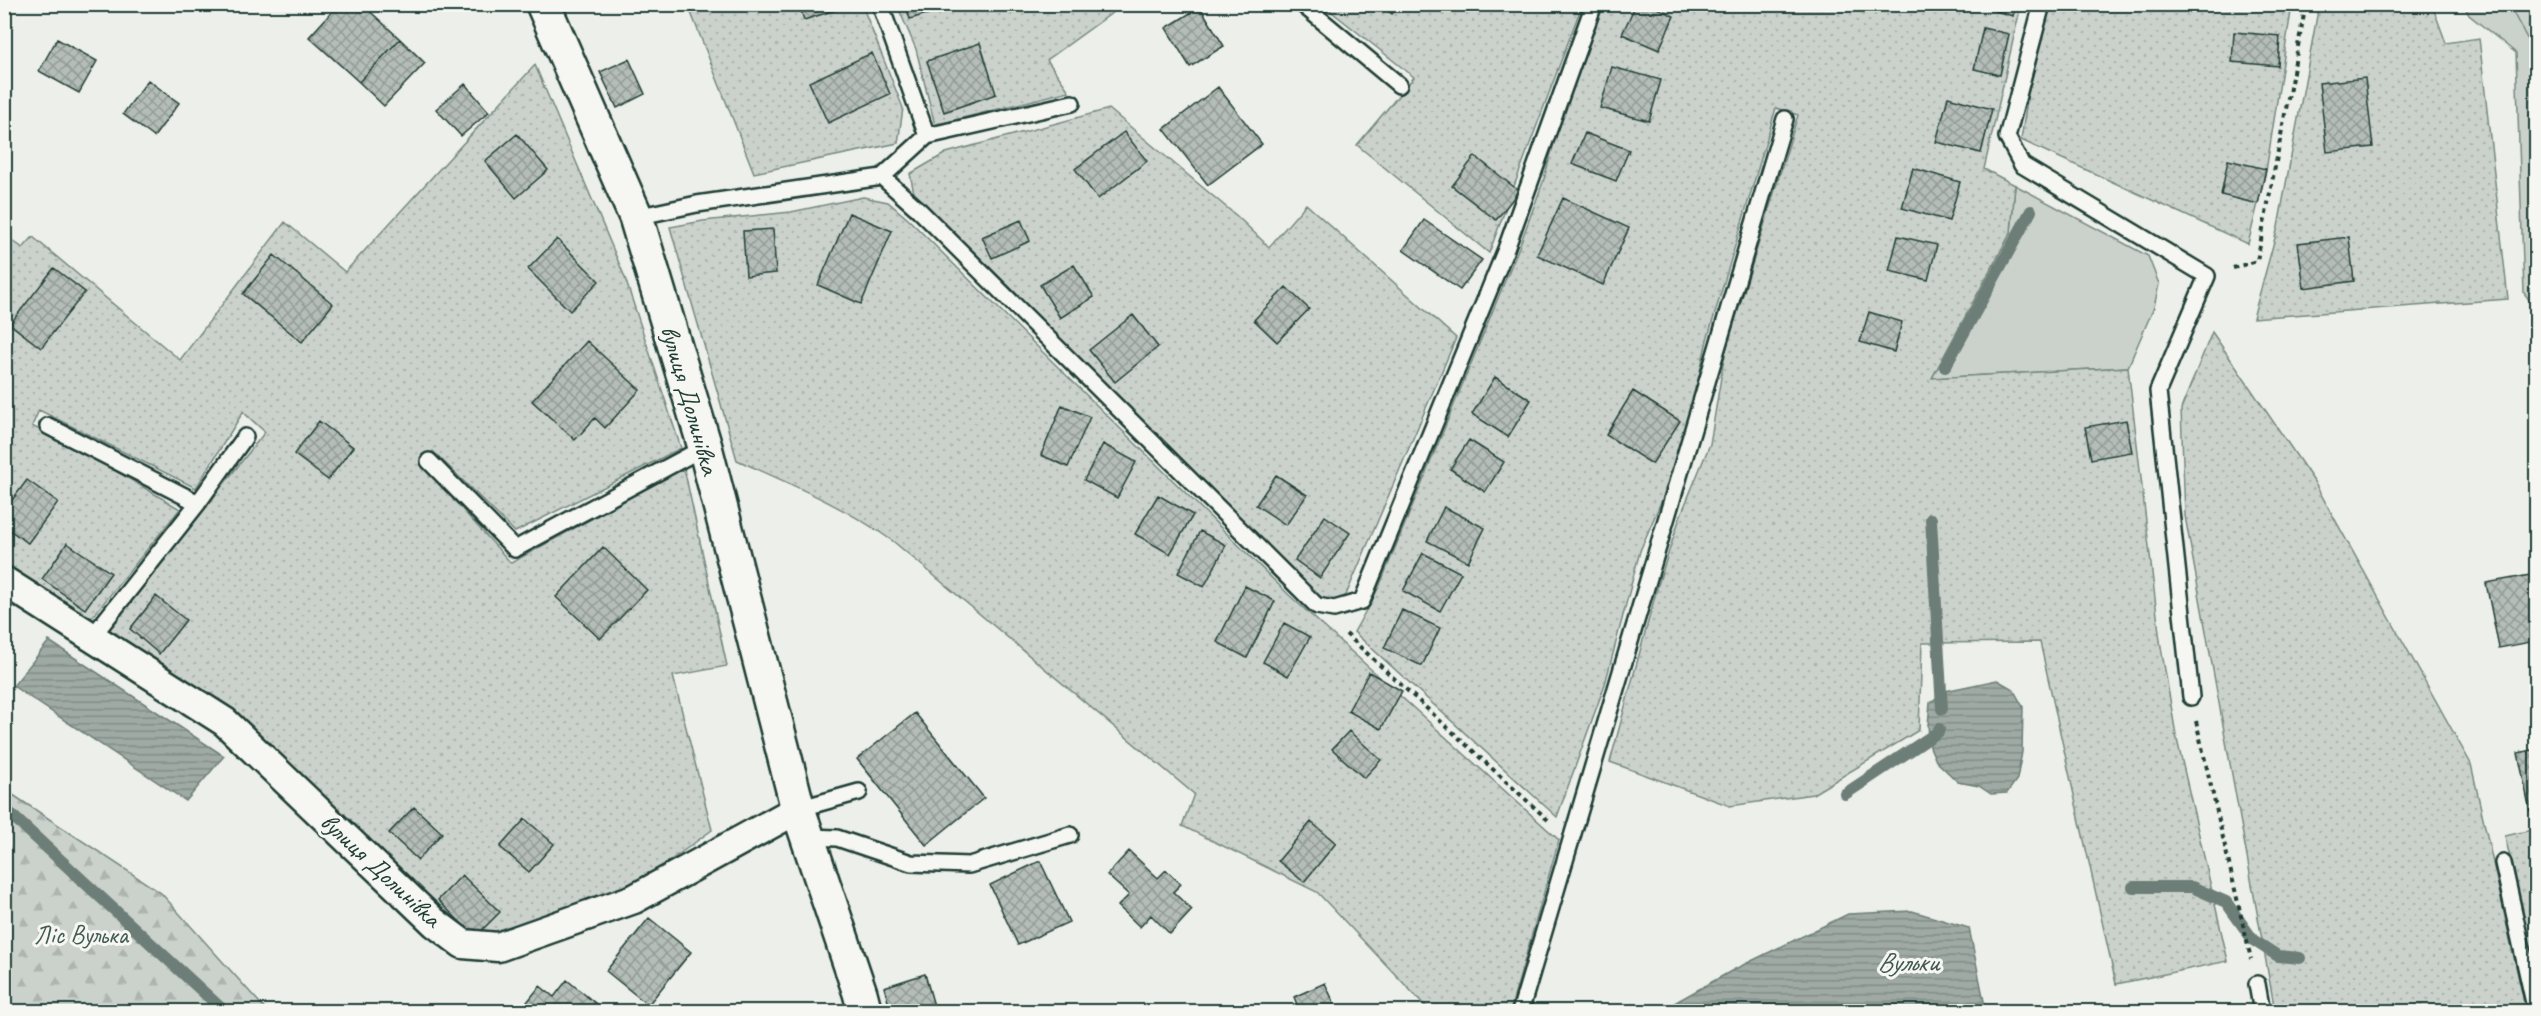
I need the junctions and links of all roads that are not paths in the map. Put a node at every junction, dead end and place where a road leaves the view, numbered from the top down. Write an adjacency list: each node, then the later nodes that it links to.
1 (543, 4): 11 (street, вулиця Долинівка)
2 (880, 4): 9 (lane)
3 (1302, 4): 6 (lane)
4 (1593, 4): 10 (lane)
5 (2042, 4): 19 (lane)
6 (1399, 86)
7 (1072, 104): 9 (lane)
8 (1785, 119): 26 (lane)
9 (927, 136): 10 (lane)
10 (882, 177): 11 (lane)
11 (636, 216): 14 (street, вулиця Долинівка)
12 (48, 426): 16 (lane)
13 (245, 437): 16 (lane)
14 (705, 447): 15 (lane); 21 (street, вулиця Долинівка)
15 (429, 461)
16 (198, 503): 18 (lane)
17 (4, 581): 18 (street, вулиця Долинівка)
18 (92, 637): 21 (street, вулиця Долинівка)
19 (2191, 697)
20 (859, 792): 21 (lane)
21 (803, 824): 22 (lane); 25 (street, вулиця Долинівка)
22 (1070, 835)
23 (2503, 863): 28 (lane)
24 (2257, 984): 27 (lane)
25 (860, 1005)
26 (1520, 1011)
27 (2262, 1011)
28 (2536, 1011)

